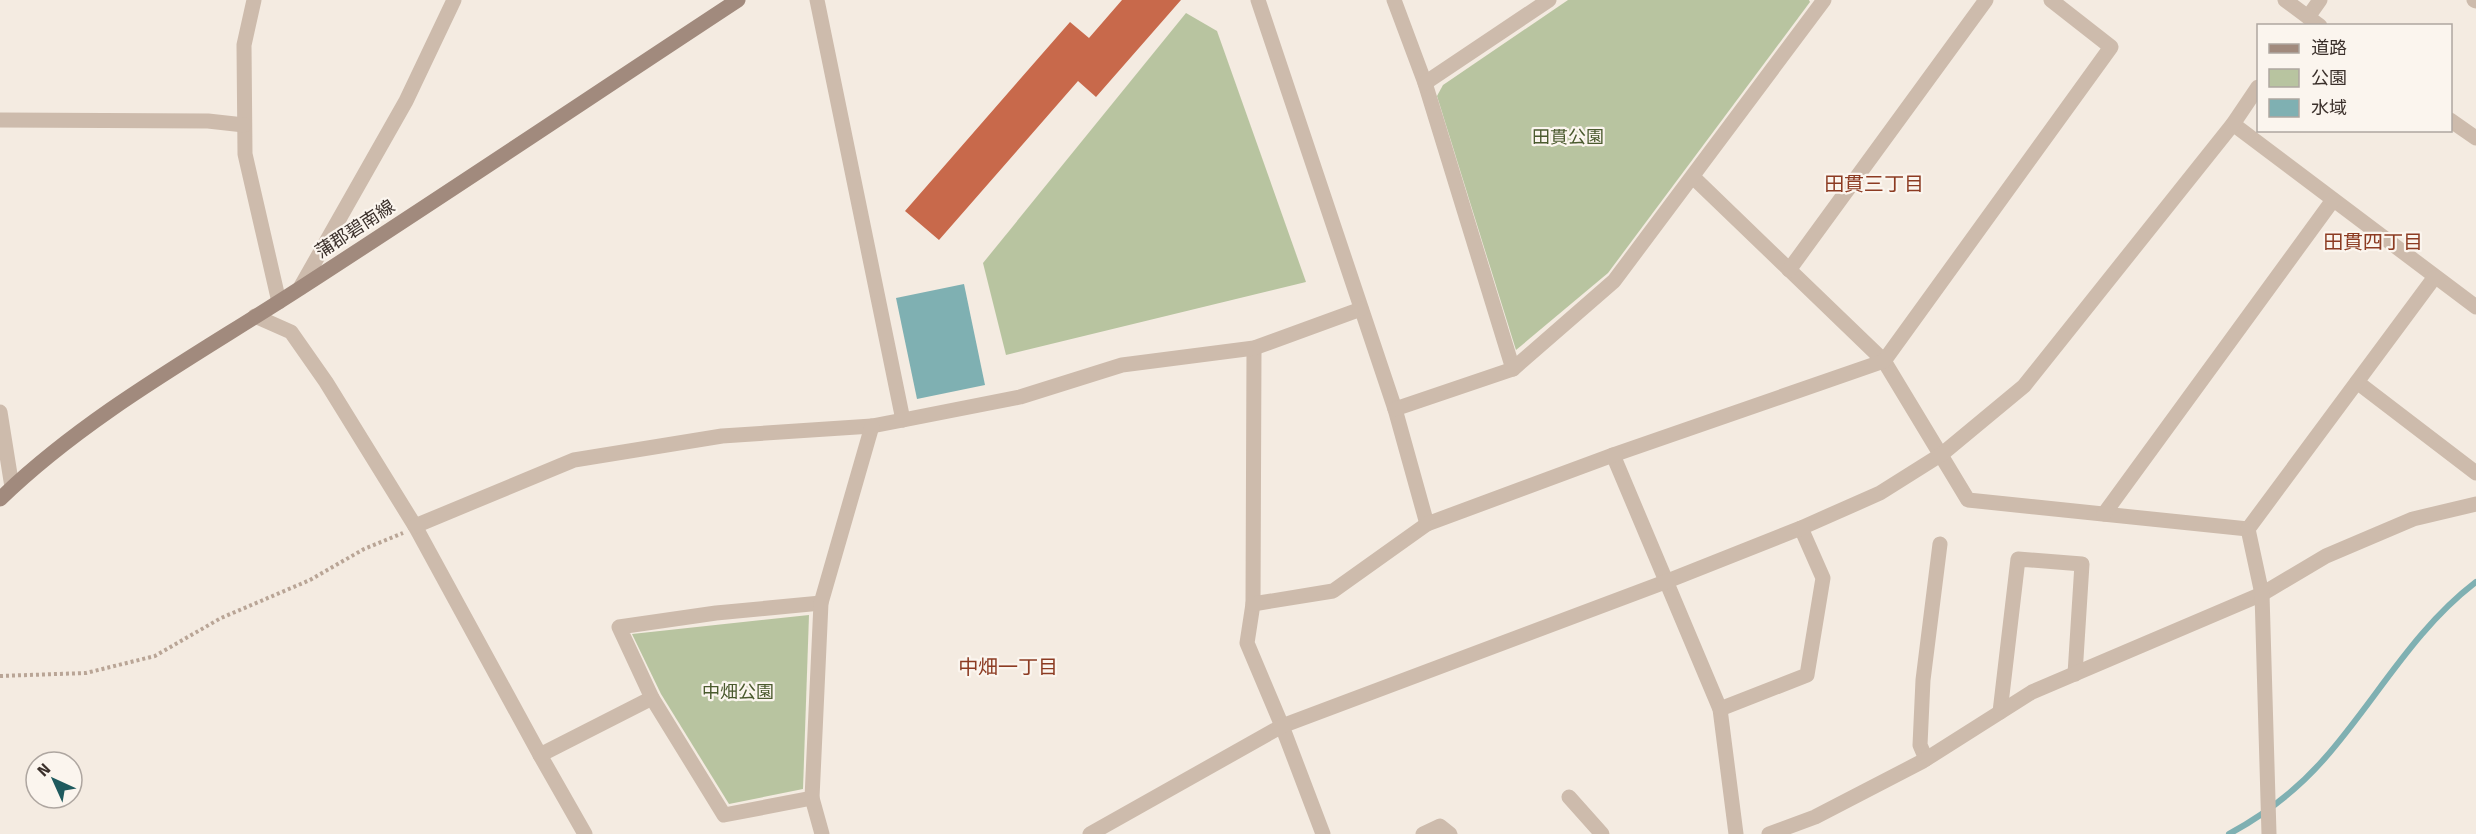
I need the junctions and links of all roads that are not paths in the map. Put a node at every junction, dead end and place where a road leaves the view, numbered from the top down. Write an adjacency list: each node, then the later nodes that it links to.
1 (254, 0): 19 (street)
2 (454, 0): 25 (street)
3 (738, 0): 25 (main road, 蒲郡碧南線)
4 (817, 0): 36 (street)
5 (1258, 0): 28 (street)
6 (1394, 0): 14 (street)
7 (1549, 0): 14 (street)
8 (1824, 0): 21 (street)
9 (1986, 0): 23 (street)
10 (2051, 0): 31 (street)
11 (2285, 0): 13 (street)
12 (2320, 0): 13 (street)
13 (2310, 23)
14 (1425, 82): 32 (street)
15 (2257, 90): 18 (street)
16 (0, 120): 19 (street)
17 (2452, 121): 20 (street)
18 (2233, 124): 22 (street); 38 (street)
19 (244, 125): 26 (street)
20 (2476, 138)
21 (1693, 177): 23 (street); 32 (street)
22 (2333, 200): 24 (street); 44 (street)
23 (1789, 270): 31 (street)
24 (2434, 278): 27 (street); 33 (street)
25 (300, 288): 26 (main road, 蒲郡碧南線)
26 (279, 302): 29 (main road, 蒲郡碧南線)
27 (2476, 307)
28 (1361, 309): 30 (street); 34 (street)
29 (255, 316): 41 (main road, 蒲郡碧南線); 46 (street)
30 (1254, 348): 36 (street); 53 (street)
31 (1884, 361): 38 (street); 39 (street)
32 (1513, 369): 34 (street)
33 (2357, 382): 40 (street); 48 (street)
34 (1395, 409): 45 (street)
35 (0, 412): 41 (street)
36 (903, 420): 37 (street)
37 (872, 426): 46 (street); 52 (street)
38 (1942, 454): 44 (street); 47 (street)
39 (1613, 455): 45 (street); 50 (street)
40 (2476, 473)
41 (12, 487): 42 (main road, 蒲郡碧南線)
42 (0, 499)
43 (2476, 504): 51 (street)
44 (2104, 514): 48 (street)
45 (1427, 524): 53 (street)
46 (415, 526): 59 (street)
47 (1801, 528): 50 (street); 56 (street)
48 (2248, 529): 51 (street)
49 (1940, 544): 60 (street)
50 (1665, 582): 56 (street); 58 (street)
51 (2262, 594): 54 (street); 72 (street)
52 (821, 603): 55 (street); 62 (street)
53 (1253, 604): 58 (street)
54 (2075, 674): 57 (street); 57 (street)
55 (652, 698): 59 (street); 62 (street)
56 (1720, 710): 70 (street)
57 (2000, 712): 60 (street)
58 (1282, 726): 65 (street); 66 (street)
59 (540, 755): 63 (street)
60 (1926, 759): 71 (street)
61 (1569, 797): 69 (street)
62 (812, 798): 64 (street)
63 (585, 834)
64 (822, 834)
65 (1090, 834)
66 (1323, 834)
67 (1423, 834): 68 (street)
68 (1450, 834)
69 (1602, 834)
70 (1736, 834)
71 (1769, 834)
72 (2269, 834)

